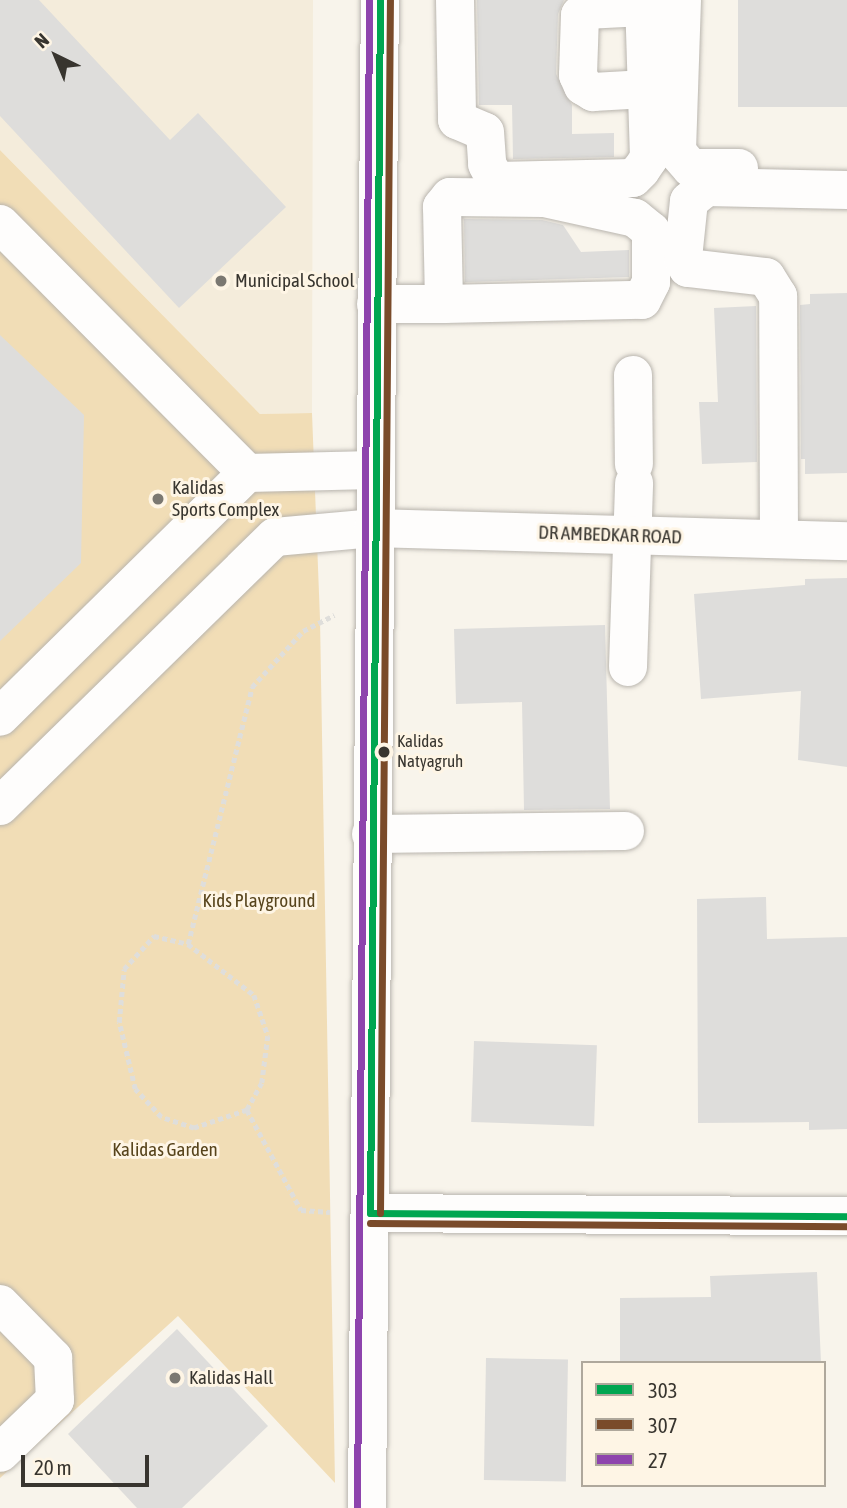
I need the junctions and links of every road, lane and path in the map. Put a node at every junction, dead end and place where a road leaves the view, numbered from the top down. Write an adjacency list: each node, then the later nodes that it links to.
1 (380, 0): 10 (street)
2 (455, 0): 5 (street)
3 (682, 0): 6 (street)
4 (644, 4): 5 (street); 5 (street)
5 (646, 89)
6 (847, 167)
7 (847, 190): 17 (street)
8 (0, 224): 14 (street)
9 (444, 304): 9 (street); 10 (street)
10 (376, 314): 11 (street); 13 (street)
11 (555, 315)
12 (633, 375): 16 (street)
13 (374, 470): 14 (street); 15 (street)
14 (247, 473): 21 (street)
15 (373, 528): 16 (street, DR AMBEDKAR ROAD); 19 (street); 22 (street, DR AMBEDKAR ROAD)
16 (635, 535): 17 (street, DR AMBEDKAR ROAD); 20 (street)
17 (779, 539): 18 (street, DR AMBEDKAR ROAD)
18 (847, 541)
19 (372, 607): 24 (street); 25 (path)
20 (628, 667)
21 (0, 716)
22 (0, 806)
23 (625, 831): 24 (street)
24 (371, 834): 27 (street)
25 (188, 944): 26 (path); 26 (path)
26 (247, 1110): 27 (path)
27 (370, 1213): 28 (street); 31 (street)
28 (847, 1216)
29 (0, 1304): 30 (street)
30 (0, 1452)
31 (367, 1508)

